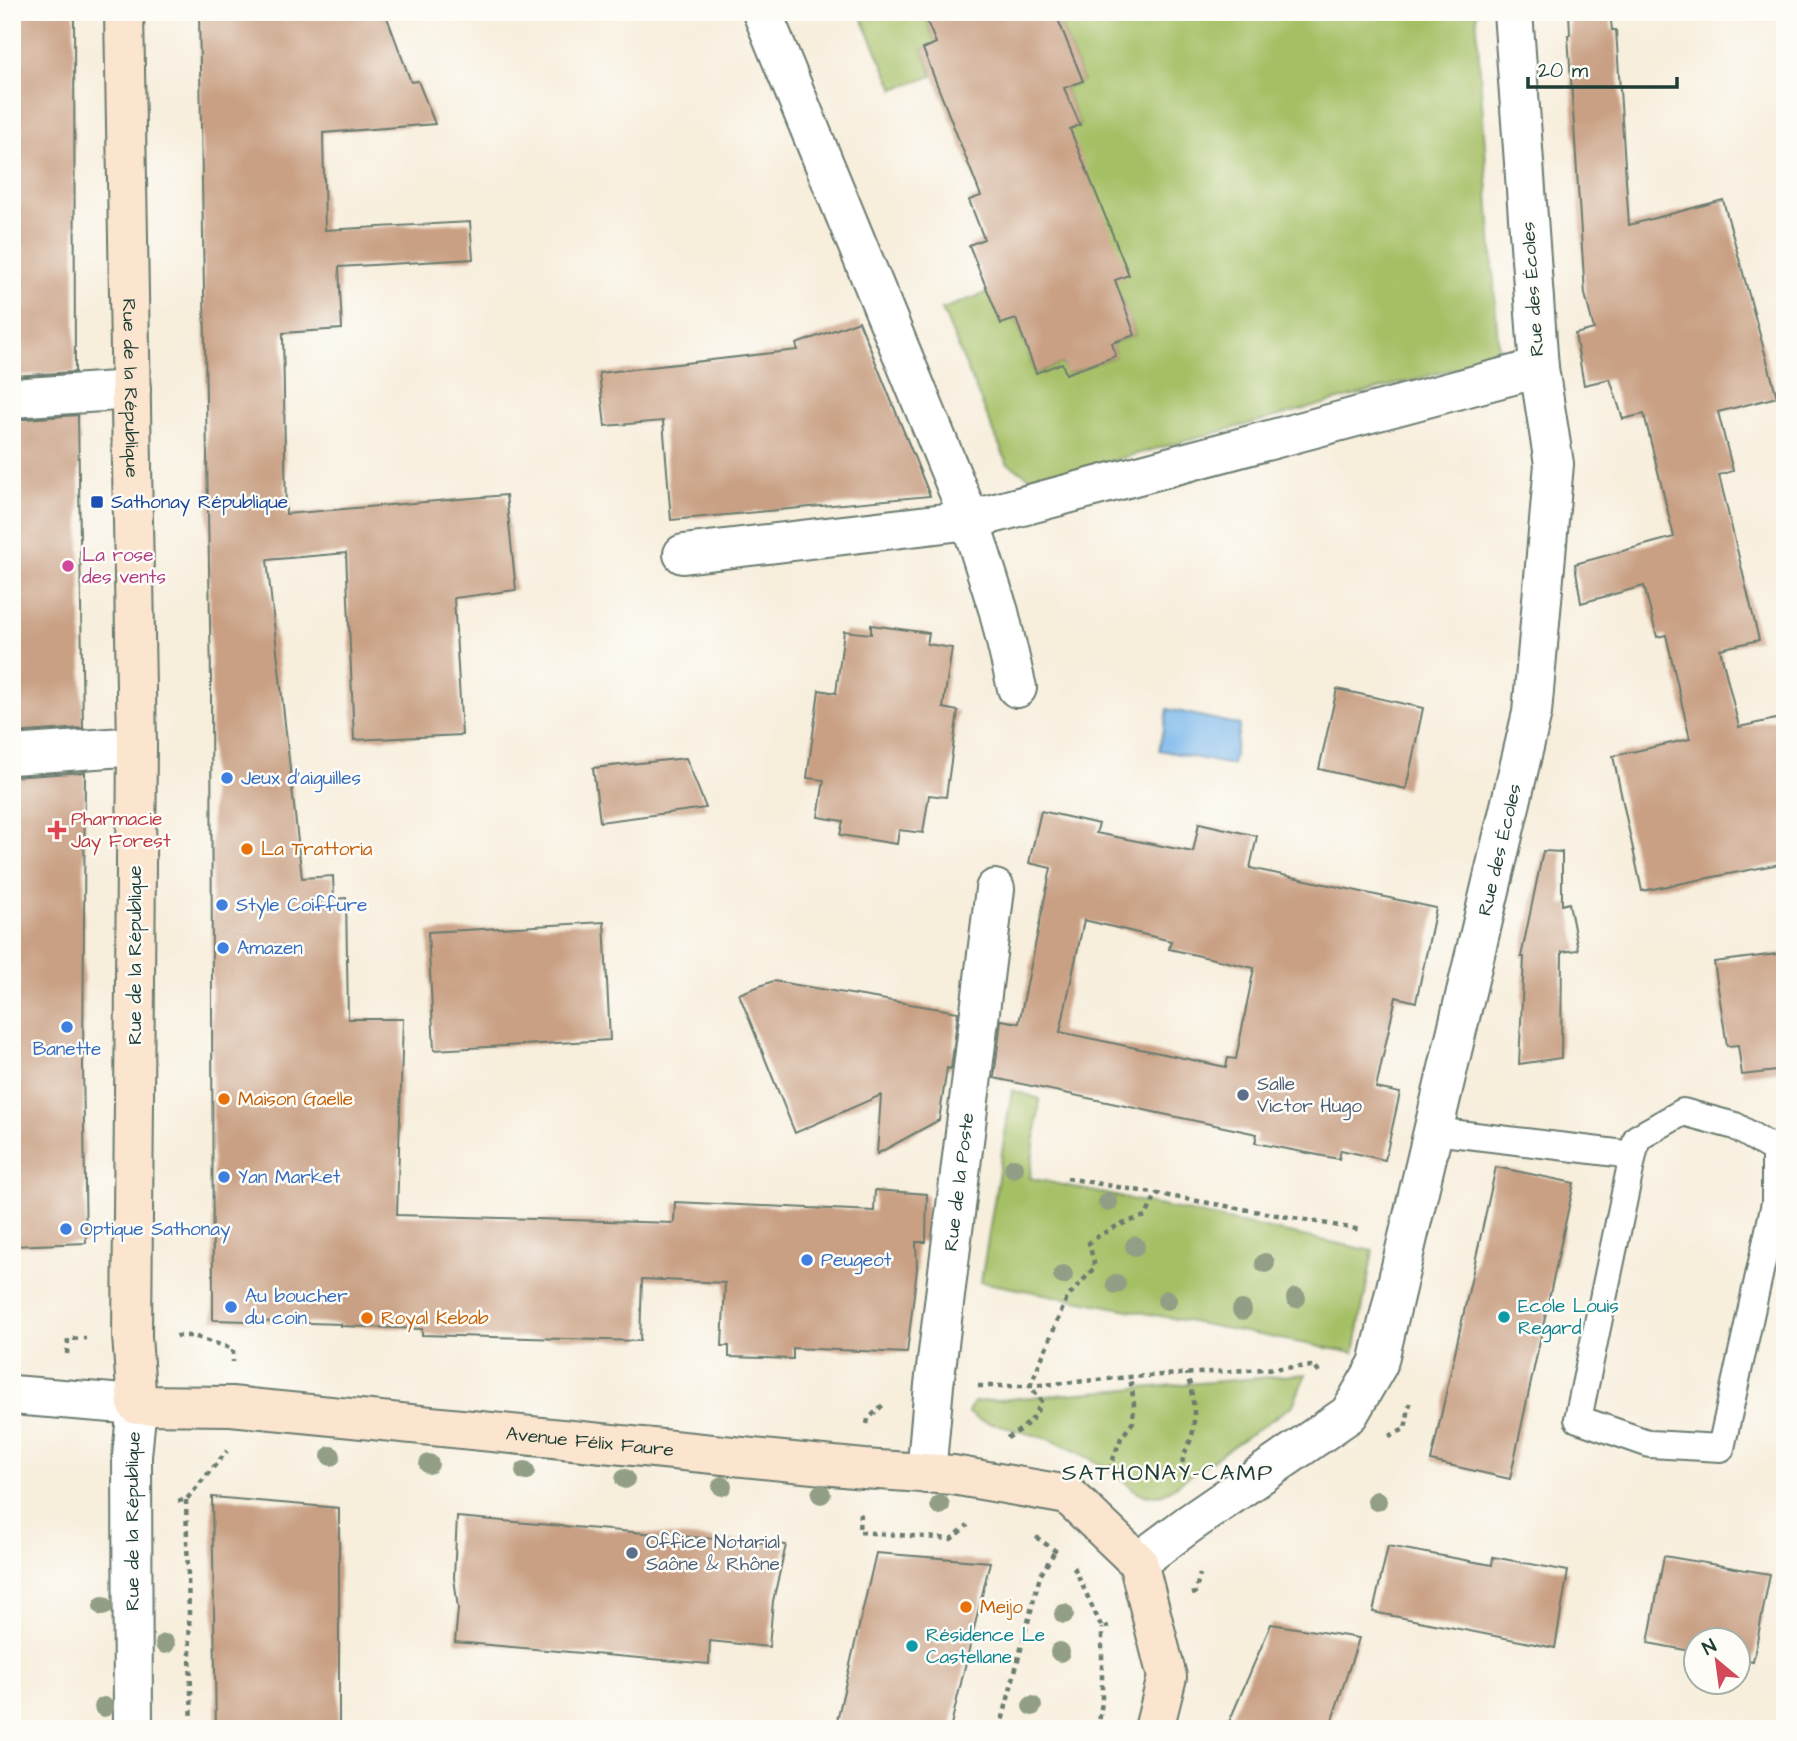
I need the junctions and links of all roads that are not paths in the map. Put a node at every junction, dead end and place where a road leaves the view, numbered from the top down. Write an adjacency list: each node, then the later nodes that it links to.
1 (124, 12): 5 (main road, Rue de la République)
2 (762, 12): 7 (street)
3 (1513, 12): 4 (street, Rue des Écoles)
4 (1539, 368): 7 (street); 13 (street, Rue des Écoles)
5 (131, 390): 6 (street); 10 (main road, Rue de la République)
6 (12, 398)
7 (970, 520): 8 (street); 9 (street)
8 (683, 554)
9 (1017, 688)
10 (136, 746): 11 (street); 16 (main road, Rue de la République)
11 (12, 755)
12 (995, 889): 17 (street, Rue de la Poste)
13 (1434, 1131): 14 (lane); 18 (street, Rue des Écoles)
14 (1633, 1155): 14 (lane)
15 (12, 1395): 16 (street, Avenue Félix Faure)
16 (137, 1405): 17 (main road, Avenue Félix Faure); 19 (street, Rue de la République)
17 (926, 1474): 18 (main road, Avenue Félix Faure)
18 (1138, 1562): 20 (main road)
19 (133, 1729)
20 (1154, 1729)

